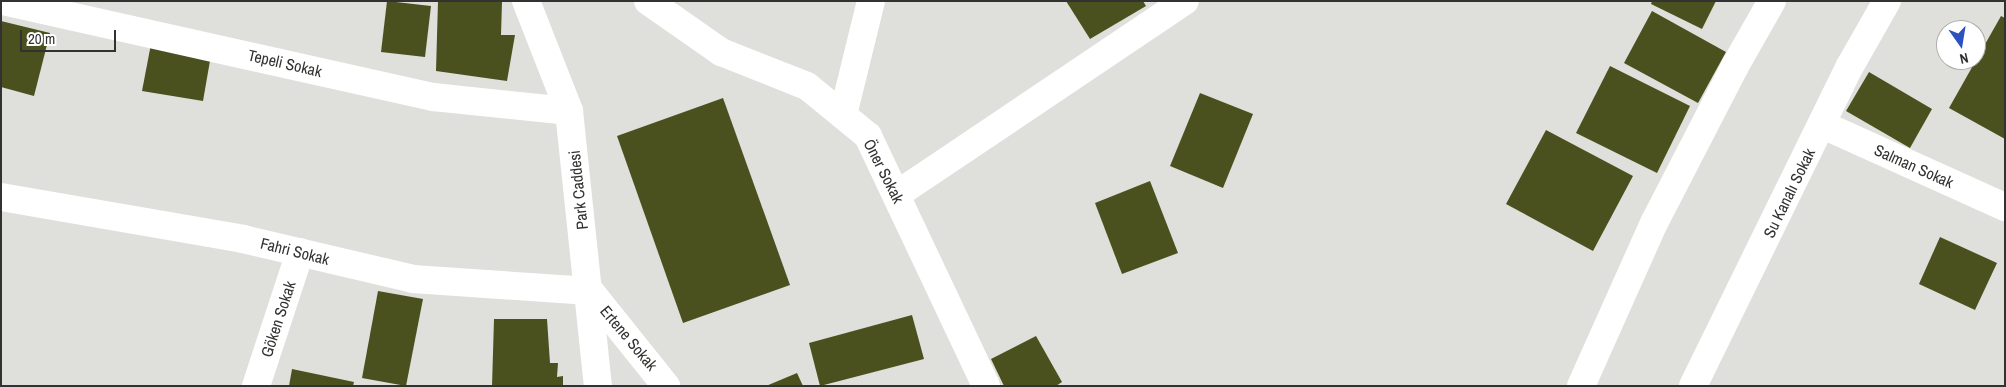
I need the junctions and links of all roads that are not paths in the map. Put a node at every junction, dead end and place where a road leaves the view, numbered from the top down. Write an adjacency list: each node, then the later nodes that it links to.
1 (3, 1): 8 (street, Tepeli Sokak)
2 (526, 1): 8 (street, Park Caddesi)
3 (648, 1): 9 (street, Öner Sokak)
4 (871, 1): 9 (street)
5 (1185, 1): 11 (street)
6 (1772, 1): 20 (street)
7 (1887, 1): 10 (street, Su Kanalı Sokak)
8 (570, 112): 15 (street, Park Caddesi)
9 (843, 116): 11 (street, Öner Sokak)
10 (1823, 125): 13 (street, Salman Sokak); 21 (street, Su Kanalı Sokak)
11 (896, 195): 19 (street, Öner Sokak)
12 (1, 197): 14 (street, Fahri Sokak)
13 (2005, 207)
14 (300, 252): 15 (street, Fahri Sokak); 16 (street, Göken Sokak)
15 (590, 291): 17 (street, Park Caddesi); 18 (street, Ertene Sokak)
16 (256, 386)
17 (598, 386)
18 (666, 386)
19 (986, 386)
20 (1581, 386)
21 (1693, 386)

